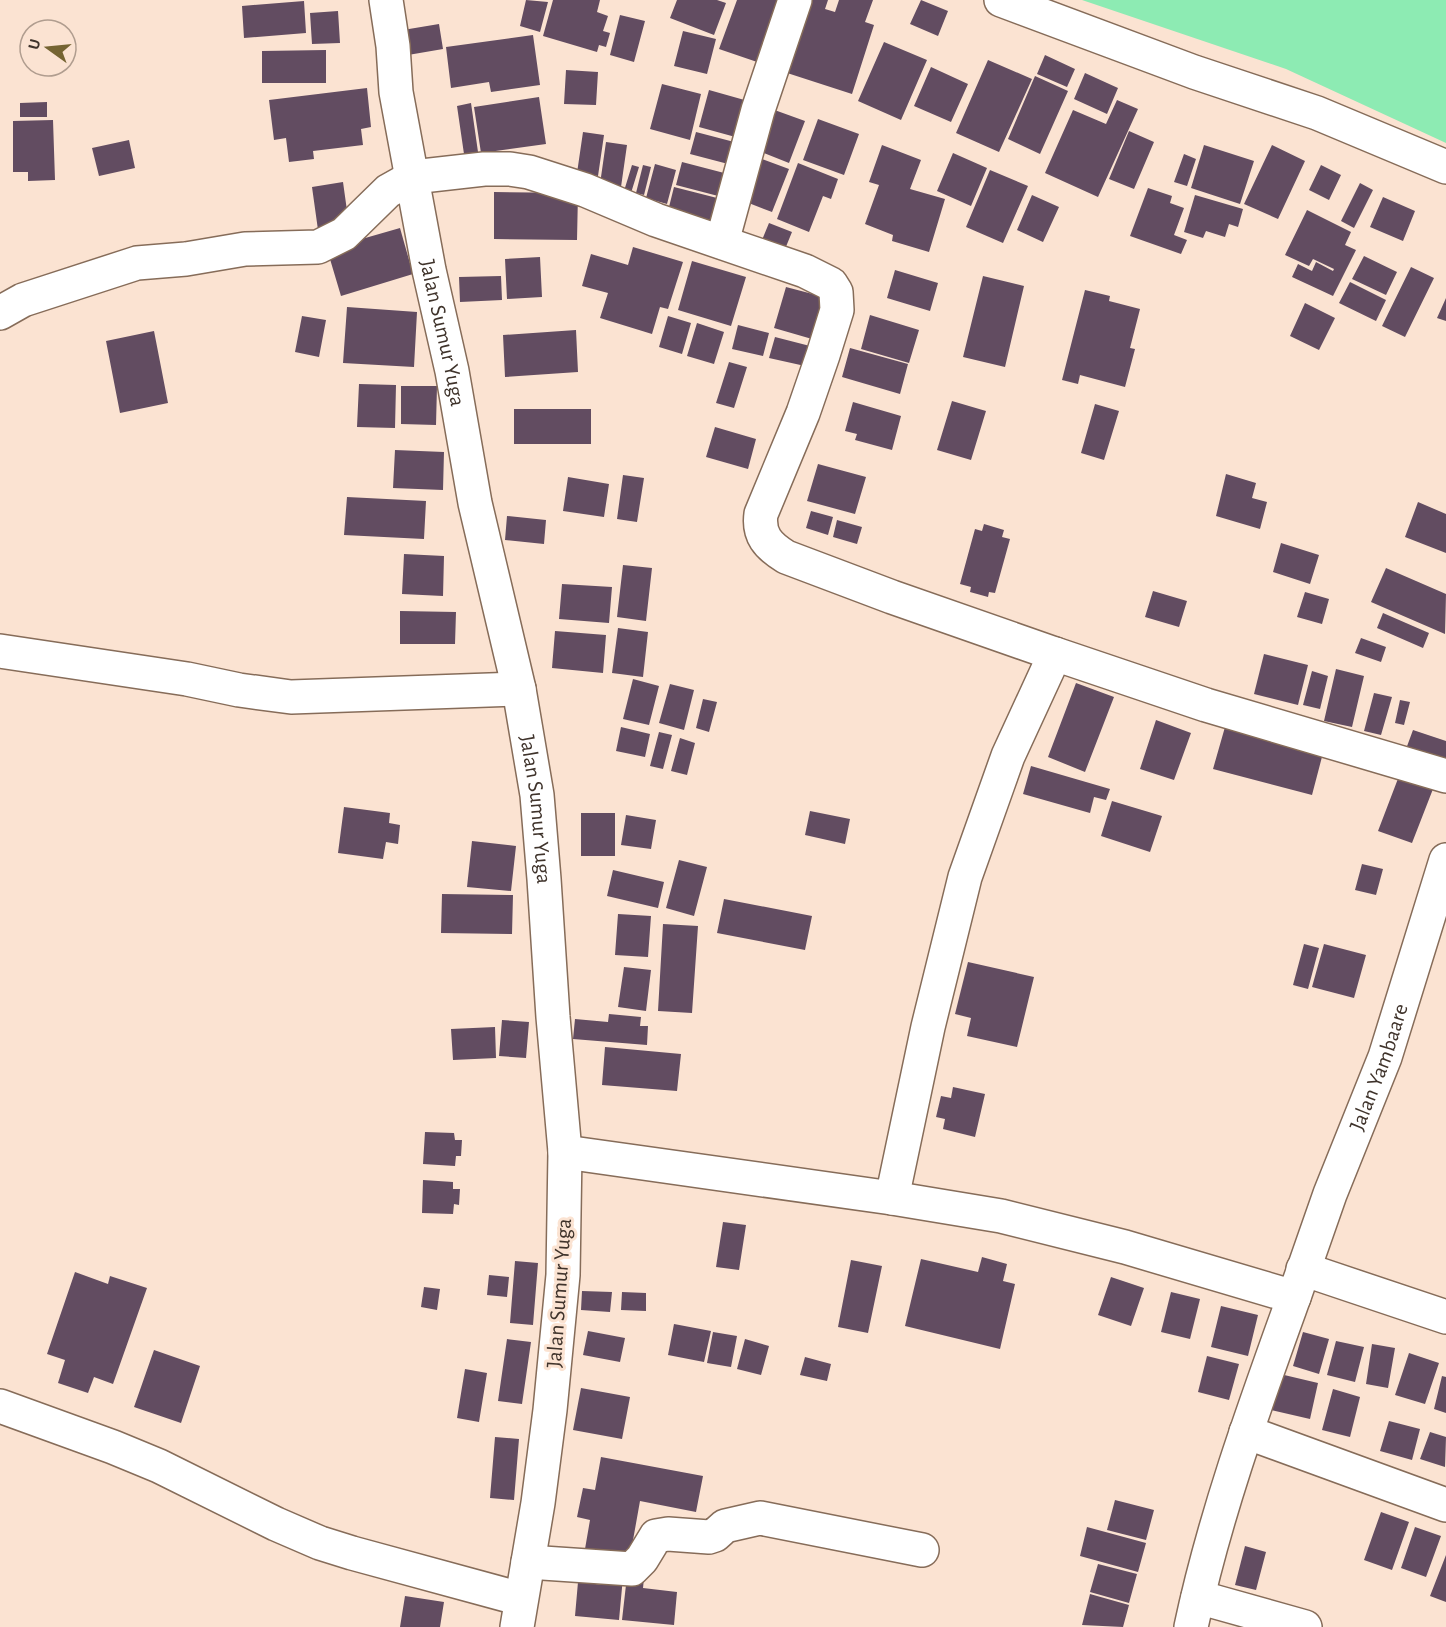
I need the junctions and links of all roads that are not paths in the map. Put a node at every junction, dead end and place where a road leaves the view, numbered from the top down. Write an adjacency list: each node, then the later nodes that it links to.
1 (386, 0): 5 (street, Jalan Sumur Yuga)
2 (795, 0): 6 (street)
3 (1001, 0): 4 (street)
4 (1446, 167)
5 (413, 177): 6 (street); 7 (street); 10 (street, Jalan Sumur Yuga)
6 (722, 242): 9 (street)
7 (0, 313)
8 (0, 651): 10 (street)
9 (1055, 654): 11 (street); 14 (street)
10 (519, 689): 13 (street, Jalan Sumur Yuga)
11 (1446, 776)
12 (1446, 860): 15 (street, Jalan Yambaare)
13 (565, 1152): 14 (street); 21 (street, Jalan Sumur Yuga)
14 (892, 1198): 15 (street)
15 (1298, 1283): 16 (street); 18 (street, Jalan Yambaare)
16 (1446, 1317)
17 (0, 1406): 23 (street)
18 (1246, 1432): 19 (street); 22 (street, Jalan Yambaare)
19 (1446, 1505)
20 (921, 1550): 21 (street)
21 (528, 1562): 23 (street, Jalan Sumur Yuga)
22 (1194, 1612): 24 (street)
23 (519, 1613)
24 (1305, 1627)

